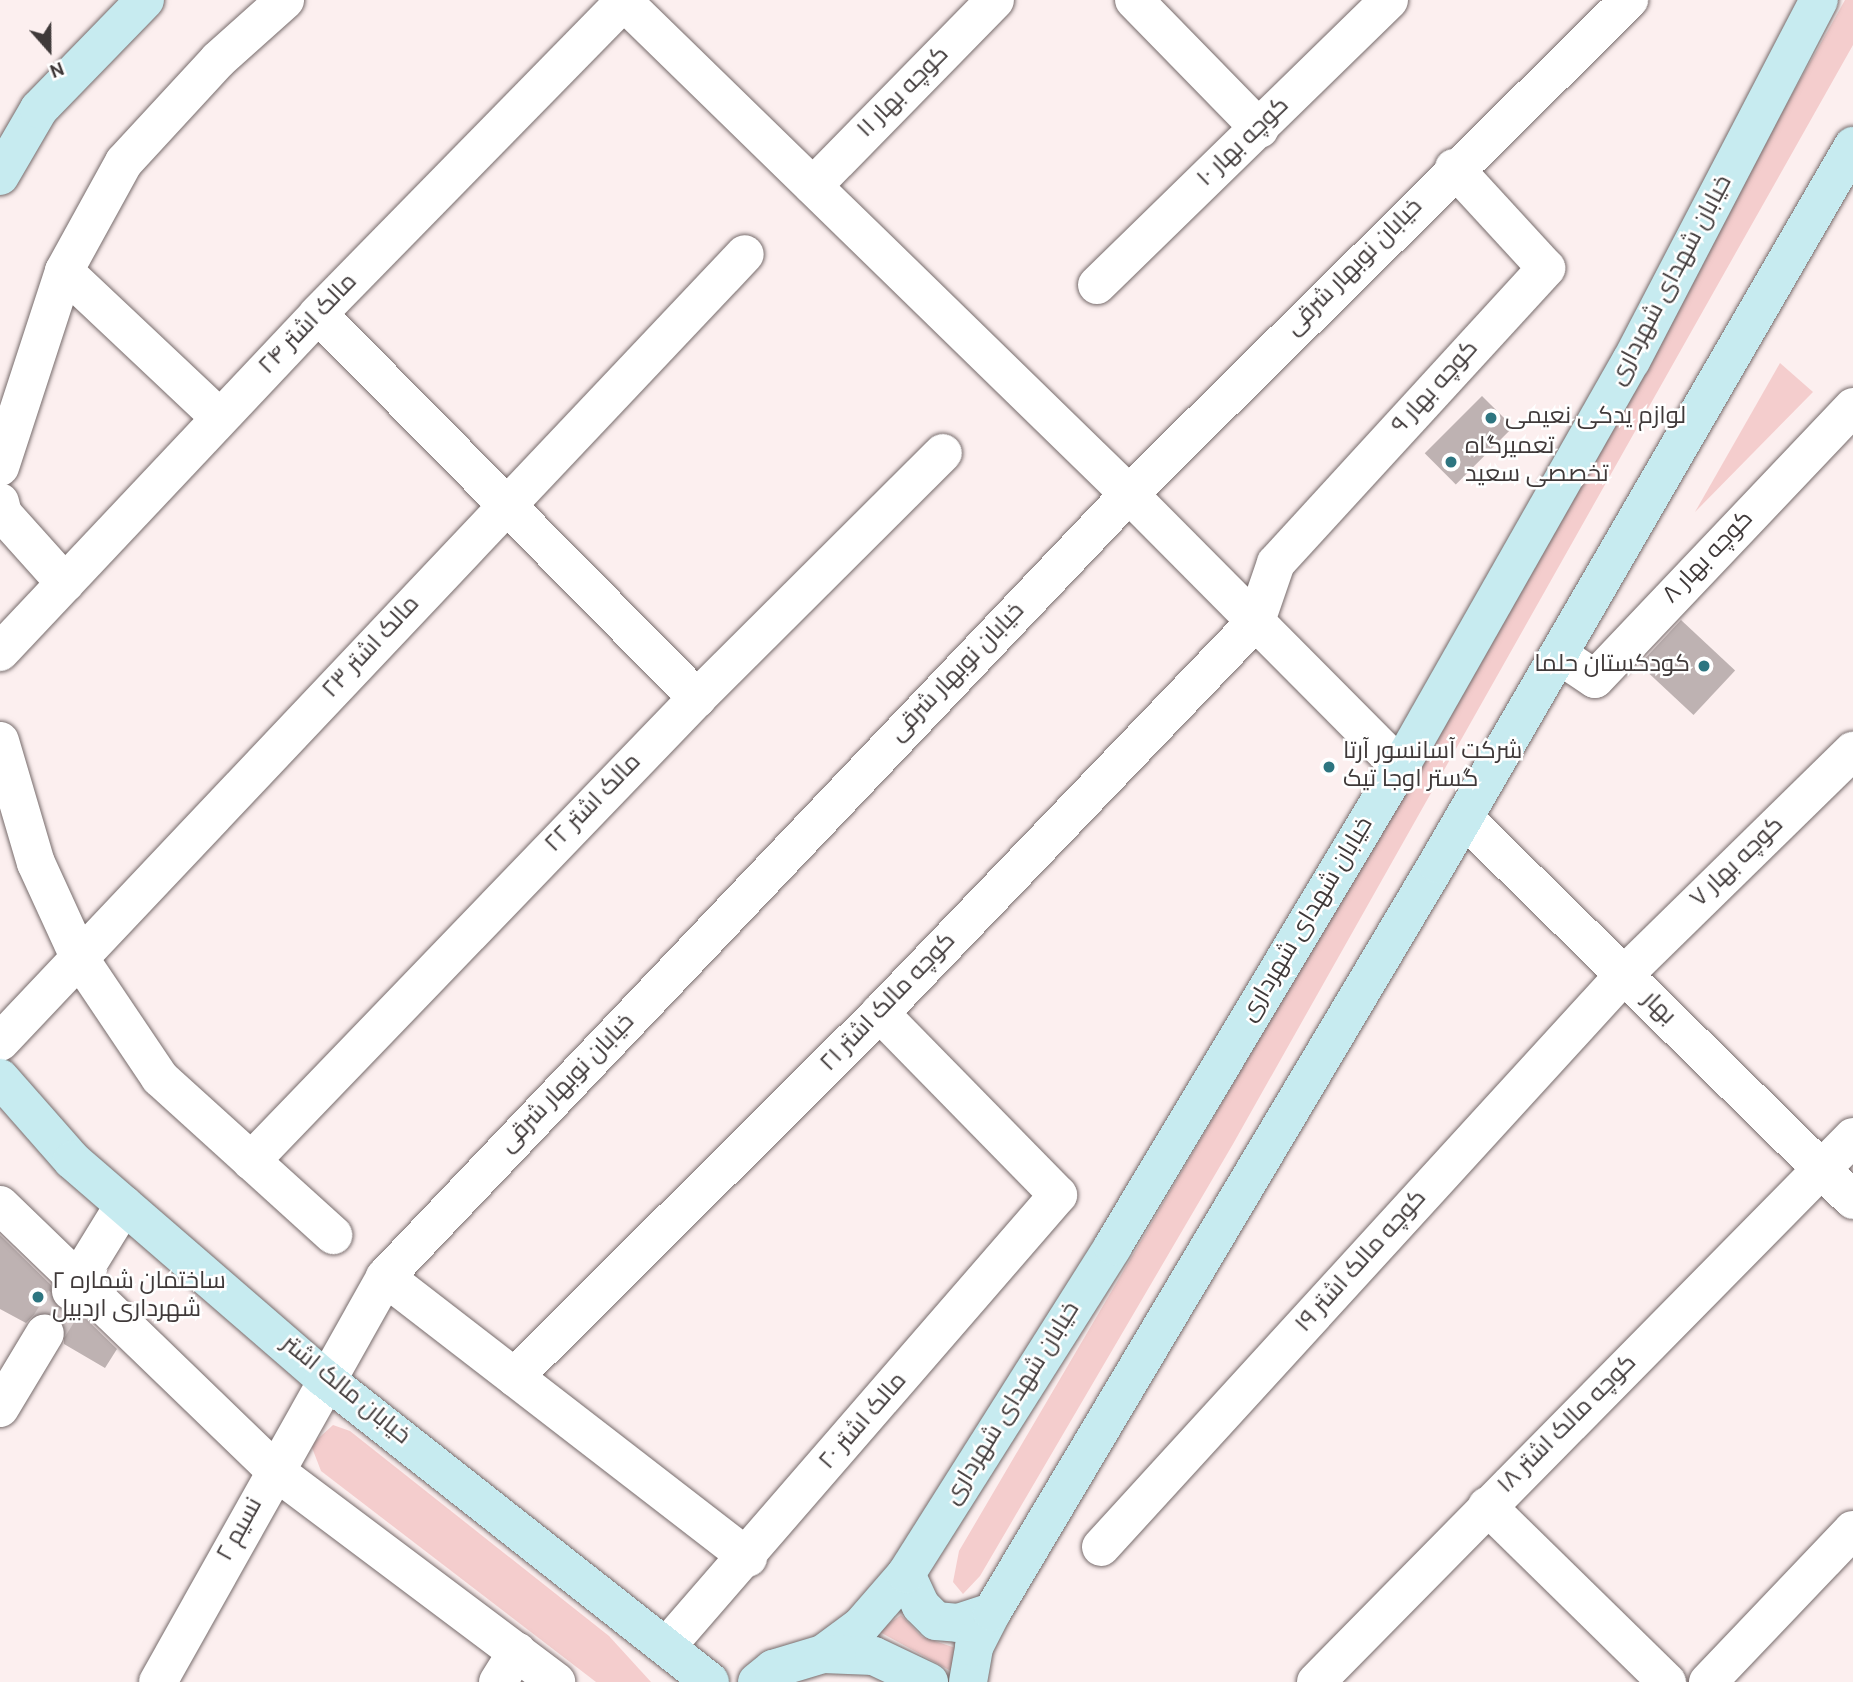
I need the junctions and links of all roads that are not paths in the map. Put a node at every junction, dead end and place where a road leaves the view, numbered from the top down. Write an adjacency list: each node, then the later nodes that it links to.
1 (145, 0): 12 (main road)
2 (285, 0): 15 (street)
3 (995, 0): 13 (street, کوچه بهار ۱۱)
4 (1133, 0): 9 (street)
5 (1389, 0): 9 (street, کوچه بهار ۱۰)
6 (1629, 0): 11 (street, خیابان نوبهار شرقی)
7 (1819, 0): 32 (main road, خیابان شهدای شهرداری)
8 (624, 1): 13 (street); 17 (street, مالک اشتر ۲۴)
9 (1260, 128): 16 (street, کوچه بهار ۱۰)
10 (1853, 146): 28 (main road)
11 (1454, 168): 22 (street, خیابان نوبهار شرقی); 26 (street, کوچه بهار ۹)
12 (0, 176)
13 (813, 186): 22 (street)
14 (745, 254): 24 (street, مالک اشتر ۲۳)
15 (64, 271): 19 (street); 21 (street)
16 (1097, 285)
17 (318, 314): 19 (street, مالک اشتر ۲۴); 24 (street)
18 (1853, 407): 28 (street, کوچه بهار ۸)
19 (220, 418): 25 (street, مالک اشتر ۲۴)
20 (943, 453): 29 (street, مالک اشتر ۲۲)
21 (0, 467)
22 (1129, 494): 26 (street); 46 (street, خیابان نوبهار شرقی)
23 (0, 502): 25 (street)
24 (506, 505): 29 (street); 34 (street, مالک اشتر ۲۳)
25 (65, 583): 27 (street, مالک اشتر ۲۴)
26 (1256, 621): 32 (street); 36 (street, کوچه مالک اشتر ۲۱)
27 (0, 652)
28 (1559, 655): 33 (main road)
29 (697, 698): 40 (street, مالک اشتر ۲۲)
30 (0, 741): 34 (street)
31 (1853, 751): 35 (street, کوچه بهار ۷)
32 (1399, 767): 57 (main road, خیابان شهدای شهرداری)
33 (1464, 818): 35 (street, بهار); 58 (main road)
34 (80, 958): 37 (street, مالک اشتر ۲۳); 40 (street)
35 (1623, 976): 41 (street, بهار); 55 (street, کوچه مالک اشتر ۱۹)
36 (880, 1013): 49 (street, کوچه مالک اشتر ۲۱); 56 (street, مالک اشتر ۲۰)
37 (0, 1042)
38 (0, 1078): 44 (main road, خیابان مالک اشتر)
39 (1853, 1137): 41 (street, کوچه مالک اشتر ۱۸)
40 (251, 1161): 45 (street)
41 (1822, 1170): 42 (street, بهار); 53 (street, کوچه مالک اشتر ۱۸)
42 (1853, 1200)
43 (0, 1205): 47 (street)
44 (124, 1205): 47 (street); 50 (main road, خیابان مالک اشتر)
45 (333, 1236)
46 (384, 1277): 49 (street); 50 (street, خیابان نوبهار شرقی)
47 (74, 1286): 52 (street)
48 (45, 1333): 51 (street)
49 (514, 1377): 56 (street)
50 (324, 1378): 52 (street, نسیم ۲); 59 (main road, خیابان مالک اشتر)
51 (0, 1408)
52 (274, 1469): 61 (street); 62 (street, نسیم ۲)
53 (1487, 1506): 68 (street, کوچه مالک اشتر ۱۸); 69 (street)
54 (1853, 1530): 70 (street)
55 (1101, 1548)
56 (748, 1558): 59 (street, مالک اشتر ۲۰)
57 (906, 1574): 58 (main road); 60 (main road, خیابان شهدای شهرداری)
58 (992, 1612): 67 (main road)
59 (659, 1653): 64 (main road, خیابان مالک اشتر)
60 (823, 1654): 65 (main road); 66 (main road)
61 (508, 1666): 63 (street)
62 (158, 1682)
63 (556, 1682)
64 (710, 1682)
65 (757, 1682)
66 (929, 1682)
67 (968, 1682)
68 (1316, 1682)
69 (1667, 1682)
70 (1708, 1682)

